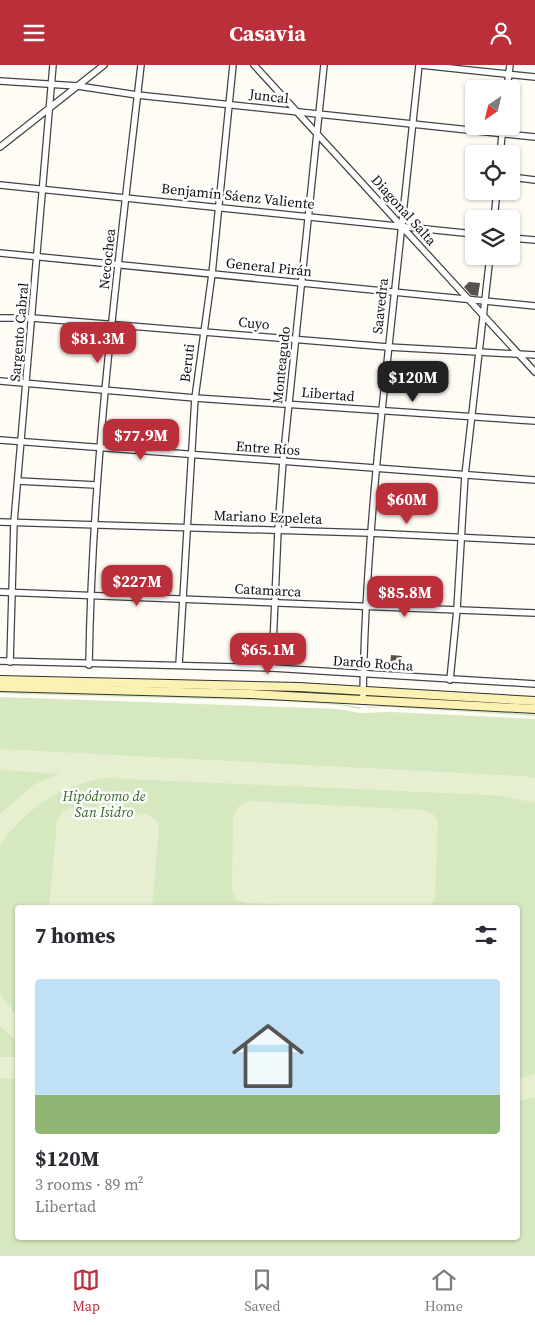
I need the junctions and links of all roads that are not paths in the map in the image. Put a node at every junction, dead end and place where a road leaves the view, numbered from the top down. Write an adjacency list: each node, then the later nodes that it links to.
1 (53, 65): 13 (street, Sargento Cabral)
2 (104, 65): 14 (street)
3 (141, 65): 15 (street, Necochea)
4 (233, 65): 16 (street, Beruti)
5 (254, 65): 18 (street, Diagonal Salta)
6 (324, 65): 19 (street, Monteagudo)
7 (420, 65): 9 (street); 20 (street, Saavedra)
8 (510, 65): 9 (street)
9 (508, 74): 10 (street); 11 (street)
10 (535, 77)
11 (508, 80)
12 (0, 81): 13 (street, Juncal)
13 (51, 85): 14 (street, Juncal); 17 (street, Sargento Cabral)
14 (78, 87): 15 (street, Juncal); 17 (street)
15 (137, 95): 16 (street, Juncal); 30 (street, Necochea)
16 (228, 104): 18 (street, Juncal); 31 (street, Beruti)
17 (50, 108): 25 (street); 29 (street, Sargento Cabral)
18 (299, 113): 19 (street, Juncal); 22 (street, Diagonal Salta)
19 (320, 115): 20 (street, Juncal); 22 (street, Monteagudo)
20 (413, 125): 21 (street, Juncal); 33 (street, Saavedra)
21 (465, 130)
22 (318, 134): 32 (street, Monteagudo); 33 (street, Diagonal Salta)
23 (518, 135): 24 (street, Juncal)
24 (535, 137)
25 (0, 147)
26 (520, 178): 27 (street)
27 (535, 180)
28 (0, 185): 29 (street, Benjamín Sáenz Valiente)
29 (43, 189): 30 (street, Benjamín Sáenz Valiente); 38 (street, Sargento Cabral)
30 (126, 197): 31 (street, Benjamín Sáenz Valiente); 39 (street, Necochea)
31 (219, 207): 32 (street, Benjamín Sáenz Valiente); 41 (street, Beruti)
32 (309, 217): 33 (street, Benjamín Sáenz Valiente); 42 (street, Monteagudo)
33 (400, 225): 34 (street, Benjamín Sáenz Valiente); 43 (street, Saavedra); 44 (street, Diagonal Salta)
34 (465, 233)
35 (520, 239): 36 (street)
36 (535, 241)
37 (0, 253): 38 (street, General Pirán)
38 (38, 256): 39 (street, General Pirán); 49 (street, Sargento Cabral)
39 (118, 264): 41 (street, General Pirán); 50 (street, Necochea)
40 (489, 265): 45 (street)
41 (212, 273): 42 (street, General Pirán); 51 (street, Beruti)
42 (302, 283): 43 (street, General Pirán); 52 (street, Monteagudo)
43 (394, 293): 44 (street, General Pirán); 53 (street, Saavedra)
44 (469, 300): 45 (street, General Pirán); 47 (street, Diagonal Salta)
45 (486, 301): 46 (street, General Pirán); 47 (street)
46 (535, 306)
47 (484, 317): 54 (street); 55 (street, Diagonal Salta)
48 (0, 318): 49 (street, Cuyo)
49 (32, 318): 50 (street, Cuyo); 59 (street, Sargento Cabral)
50 (112, 324): 51 (street, Cuyo); 60 (street, Necochea)
51 (204, 331): 52 (street, Cuyo); 61 (street, Beruti)
52 (297, 339): 53 (street, Cuyo); 62 (street, Monteagudo)
53 (388, 347): 54 (street, Cuyo); 63 (street, Saavedra)
54 (479, 352): 55 (street, Cuyo); 64 (street)
55 (518, 354): 56 (street, Cuyo); 57 (street, Diagonal Salta)
56 (535, 355)
57 (535, 372)
58 (0, 381): 59 (street, Libertad)
59 (26, 383): 60 (street, Libertad); 67 (street, Sargento Cabral)
60 (105, 390): 61 (street, Libertad); 68 (street, Necochea)
61 (195, 398): 62 (street, Libertad); 69 (street, Beruti)
62 (290, 403): 63 (street, Libertad); 70 (street, Monteagudo)
63 (382, 411): 64 (street, Libertad); 71 (street, Saavedra)
64 (472, 416): 65 (street, Libertad); 72 (street)
65 (535, 421)
66 (0, 440): 67 (street, Entre Ríos)
67 (22, 441): 68 (street, Entre Ríos); 74 (street, Sargento Cabral)
68 (99, 447): 69 (street, Entre Ríos); 75 (street, Necochea)
69 (191, 455): 70 (street, Entre Ríos); 79 (street, Beruti)
70 (283, 461): 71 (street, Entre Ríos); 80 (street, Monteagudo)
71 (376, 468): 72 (street, Entre Ríos); 81 (street, Saavedra)
72 (465, 475): 73 (street, Entre Ríos); 82 (street)
73 (535, 480)
74 (18, 481): 75 (street); 77 (street, Sargento Cabral)
75 (96, 485): 78 (street, Necochea)
76 (0, 521): 77 (street, Mariano Ezpeleta)
77 (14, 522): 78 (street, Mariano Ezpeleta); 85 (street, Sargento Cabral)
78 (94, 525): 79 (street, Mariano Ezpeleta); 86 (street, Necochea)
79 (186, 527): 80 (street, Mariano Ezpeleta); 87 (street, Beruti)
80 (278, 530): 81 (street, Mariano Ezpeleta); 88 (street, Monteagudo)
81 (369, 533): 82 (street, Mariano Ezpeleta); 89 (street, Saavedra)
82 (460, 539): 83 (street, Mariano Ezpeleta); 90 (street)
83 (535, 541)
84 (0, 592): 85 (street, Catamarca)
85 (12, 592): 86 (street, Catamarca); 93 (street, Sargento Cabral)
86 (90, 595): 87 (street, Catamarca); 94 (street, Necochea)
87 (184, 599): 88 (street, Catamarca); 95 (street, Beruti)
88 (275, 602): 89 (street, Catamarca); 96 (street, Monteagudo)
89 (365, 607): 90 (street, Catamarca); 97 (street, Saavedra)
90 (457, 609): 91 (street, Catamarca); 99 (street)
91 (535, 613)
92 (0, 661): 93 (street, Dardo Rocha)
93 (10, 662): 94 (street, Dardo Rocha)
94 (88, 665): 95 (street, Dardo Rocha)
95 (179, 665): 96 (street, Dardo Rocha)
96 (272, 668): 97 (street, Dardo Rocha)
97 (363, 675): 99 (street, Dardo Rocha); 102 (street, Saavedra)
98 (0, 680): 102 (main road)
99 (450, 680): 100 (street, Dardo Rocha)
100 (535, 684)
101 (0, 687): 103 (main road)
102 (363, 691): 103 (street, Saavedra); 104 (main road)
103 (363, 700): 105 (main road)
104 (535, 701)
105 (535, 709)

